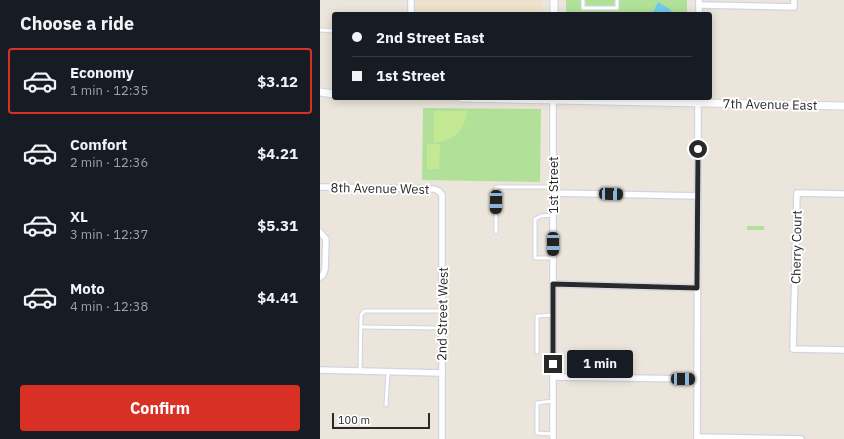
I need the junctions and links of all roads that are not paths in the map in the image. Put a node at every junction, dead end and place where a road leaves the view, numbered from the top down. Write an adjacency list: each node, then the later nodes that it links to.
1 (411, 0): 7 (street)
2 (554, 0): 8 (street)
3 (583, 0): 4 (lane)
4 (617, 0)
5 (794, 0): 6 (street)
6 (699, 2)
7 (411, 12)
8 (554, 12)
9 (320, 30): 10 (lane)
10 (332, 31)
11 (320, 92): 12 (street)
12 (332, 94)
13 (553, 100): 17 (street, 1st Street)
14 (698, 100): 15 (street, 7th Avenue East); 20 (street)
15 (844, 106)
16 (320, 187): 18 (street, 8th Avenue West)
17 (553, 190): 20 (street); 21 (street, 1st Street); 23 (lane)
18 (439, 191): 28 (street, 2nd Street West)
19 (844, 194): 32 (street, Cherry Court)
20 (698, 196): 27 (street)
21 (553, 215): 24 (street, 1st Street); 24 (lane)
22 (320, 232): 25 (street)
23 (496, 232)
24 (553, 258): 26 (street, 1st Street)
25 (320, 277)
26 (553, 284): 27 (street); 29 (street, 1st Street)
27 (697, 288): 39 (street)
28 (443, 311): 30 (lane); 31 (street, 2nd Street West)
29 (553, 315): 33 (lane); 38 (street, 1st Street)
30 (360, 327): 31 (lane); 35 (lane)
31 (442, 328): 37 (street, 2nd Street West)
32 (844, 350)
33 (537, 352)
34 (320, 370): 35 (street)
35 (360, 371): 36 (street)
36 (388, 372): 37 (street); 41 (lane)
37 (442, 373): 44 (street, 2nd Street West)
38 (553, 376): 39 (street); 40 (street, 1st Street)
39 (697, 379): 43 (street)
40 (553, 402): 42 (street, 1st Street); 42 (lane)
41 (386, 405)
42 (553, 436)
43 (697, 438): 45 (street)
44 (442, 439)
45 (801, 439)

